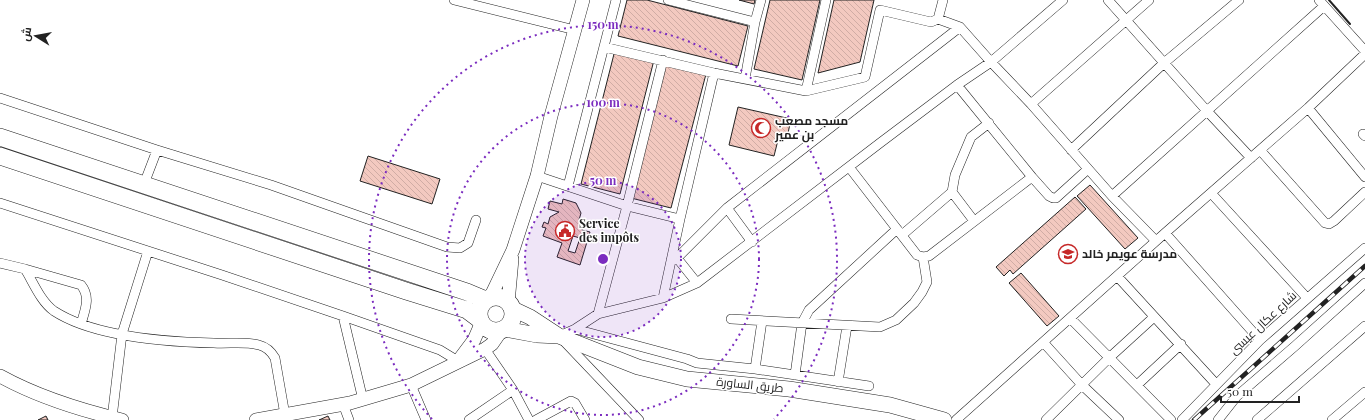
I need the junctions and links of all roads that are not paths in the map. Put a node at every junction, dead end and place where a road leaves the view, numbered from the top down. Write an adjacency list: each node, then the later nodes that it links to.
1 (454, 0): 20 (street)
2 (583, 0): 20 (street)
3 (616, 0): 21 (street)
4 (668, 0): 13 (street)
5 (761, 0): 18 (street)
6 (826, 0): 30 (street)
7 (883, 0): 15 (street)
8 (943, 0): 16 (street)
9 (1063, 0): 25 (street)
10 (1108, 0): 17 (street)
11 (1149, 0): 17 (street)
12 (1238, 0): 26 (street)
13 (694, 3): 18 (street)
14 (1321, 3): 22 (street); 34 (street)
15 (880, 10): 16 (street); 30 (street)
16 (938, 19): 19 (street)
17 (1126, 20): 26 (street); 32 (street)
18 (755, 22): 28 (street)
19 (960, 27): 25 (street); 55 (street)
20 (575, 30): 44 (street)
21 (604, 47): 24 (street); 48 (street)
22 (1365, 51)
23 (1365, 54): 33 (street)
24 (663, 60): 27 (street); 54 (street)
25 (991, 62): 29 (street); 32 (street)
26 (1164, 63): 34 (street); 38 (street)
27 (714, 73): 28 (street); 56 (street)
28 (745, 80): 30 (street)
29 (957, 85): 35 (street); 42 (street)
30 (806, 91)
31 (0, 98): 37 (street)
32 (1031, 104): 38 (street)
33 (1308, 108): 39 (street); 46 (street)
34 (1207, 111): 41 (street); 52 (street)
35 (989, 123): 45 (street); 49 (street)
36 (0, 137): 47 (highway)
37 (156, 150): 47 (street); 57 (street)
38 (1071, 150): 43 (street)
39 (1260, 150): 41 (street); 50 (street)
40 (0, 156): 82 (highway)
41 (1251, 158): 51 (street)
42 (849, 167): 59 (street); 62 (street)
43 (1088, 169): 45 (street); 52 (street)
44 (537, 176): 48 (street); 64 (street)
45 (1032, 177): 58 (street)
46 (1365, 177)
47 (144, 184): 75 (highway)
48 (568, 186): 54 (street)
49 (952, 192): 58 (street); 59 (street)
50 (1365, 192)
51 (1211, 193): 60 (street); 74 (street)
52 (1112, 196): 61 (street)
53 (0, 203): 65 (street)
54 (627, 206): 56 (street); 77 (street)
55 (727, 208): 62 (street); 67 (street)
56 (680, 219): 67 (street)
57 (476, 220)
58 (974, 221): 66 (street)
59 (899, 232): 66 (street); 84 (street)
60 (1165, 233): 61 (street); 92 (street)
61 (1156, 241): 70 (street)
62 (752, 242): 71 (street)
63 (1365, 248): 74 (street, شارع عكال عيسى)
64 (513, 250): 75 (street); 76 (street)
65 (148, 251): 78 (street); 90 (street)
66 (923, 257): 86 (street)
67 (674, 259): 71 (street); 73 (street)
68 (0, 262): 69 (street)
69 (25, 269): 85 (street); 85 (street)
70 (1117, 276): 79 (street); 80 (street)
71 (697, 283): 73 (street)
72 (1365, 283): 112 (street)
73 (663, 298): 77 (street)
74 (1307, 298): 92 (street, شارع عكال عيسى)
75 (488, 299): 76 (highway); 82 (highway)
76 (510, 306): 89 (highway); 91 (main road)
77 (598, 314): 88 (street)
78 (343, 316): 97 (street); 109 (street)
79 (1154, 316): 94 (street); 96 (street)
80 (1070, 318): 93 (street); 96 (street)
81 (731, 319): 83 (street)
82 (480, 321): 89 (highway); 97 (street)
83 (762, 321): 84 (street); 98 (street)
84 (802, 323): 86 (street); 99 (street)
85 (81, 324): 90 (street)
86 (847, 326): 101 (street)
87 (1365, 326): 128 (street)
88 (575, 329): 91 (street); 98 (street)
89 (503, 330): 91 (main road); 95 (street)
90 (122, 334): 111 (street); 113 (street)
91 (559, 336): 121 (street); 122 (main road, طريق الساورة)
92 (1260, 340): 102 (street, شارع عكال عيسى)
93 (1043, 342): 104 (street); 123 (street)
94 (1181, 344): 102 (street); 106 (street)
95 (485, 349): 97 (street); 107 (street)
96 (1109, 358): 104 (street); 106 (street)
97 (458, 361): 103 (street)
98 (755, 369): 99 (street)
99 (795, 375): 101 (street)
100 (0, 376): 113 (street)
101 (838, 382): 105 (street)
102 (1216, 384): 127 (street, شارع عكال عيسى)
103 (411, 385): 109 (street); 116 (street)
104 (1082, 385): 124 (street); 125 (street)
105 (869, 386)
106 (1137, 386): 126 (street)
107 (513, 390): 117 (street); 118 (street)
108 (1365, 392): 129 (street)
109 (363, 400): 110 (street)
110 (343, 404): 111 (street); 115 (street)
111 (285, 415): 114 (street)
112 (1221, 418)
113 (117, 419)
114 (256, 420)
115 (349, 420)
116 (426, 420)
117 (469, 420)
118 (529, 420)
119 (536, 420): 120 (street)
120 (585, 420)
121 (639, 420)
122 (944, 420)
123 (956, 420)
124 (1046, 420)
125 (1119, 420)
126 (1171, 420)
127 (1182, 420)
128 (1257, 420)
129 (1332, 420)

